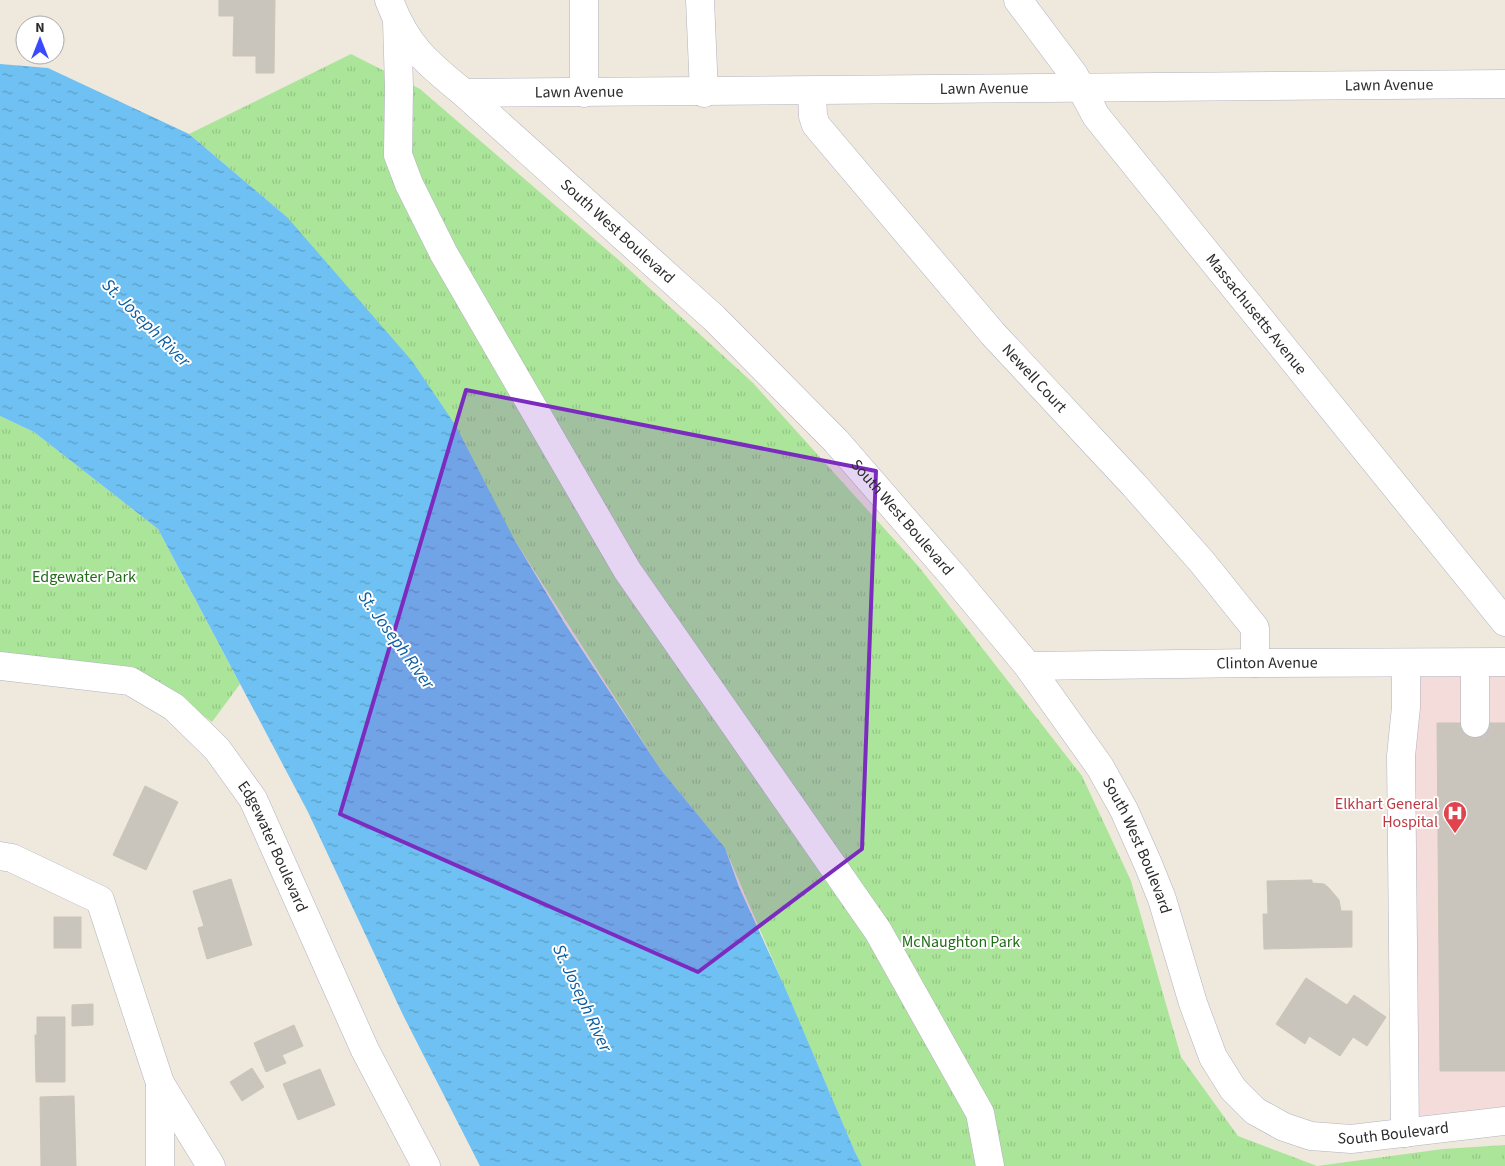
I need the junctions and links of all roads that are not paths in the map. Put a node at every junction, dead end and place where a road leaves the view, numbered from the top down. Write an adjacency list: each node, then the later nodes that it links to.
1 (584, 0): 8 (street)
2 (700, 0): 9 (street)
3 (1018, 0): 6 (street, Massachusetts Avenue)
4 (393, 11): 10 (street, South West Boulevard); 27 (street)
5 (1505, 84): 6 (street, Lawn Avenue)
6 (1080, 87): 7 (street, Lawn Avenue); 11 (street, Massachusetts Avenue)
7 (812, 91): 9 (street, Lawn Avenue); 12 (street, Newell Court)
8 (584, 93): 9 (street, Lawn Avenue); 10 (street, Lawn Avenue)
9 (704, 93)
10 (464, 94): 17 (street, South West Boulevard)
11 (1505, 622)
12 (1255, 662): 13 (street, Clinton Avenue); 17 (street, Clinton Avenue)
13 (1406, 662): 14 (street, Clinton Avenue); 23 (street)
14 (1475, 662): 15 (street, Clinton Avenue); 18 (street)
15 (1505, 662)
16 (0, 666): 26 (street, Edgewater Boulevard)
17 (1028, 666): 22 (street, South West Boulevard)
18 (1475, 723)
19 (0, 856): 20 (street)
20 (160, 1083): 24 (street); 25 (street)
21 (1505, 1121): 23 (street, South Boulevard)
22 (1284, 1127): 23 (street, South Boulevard)
23 (1405, 1133)
24 (160, 1166)
25 (210, 1166)
26 (426, 1166)
27 (990, 1166)

